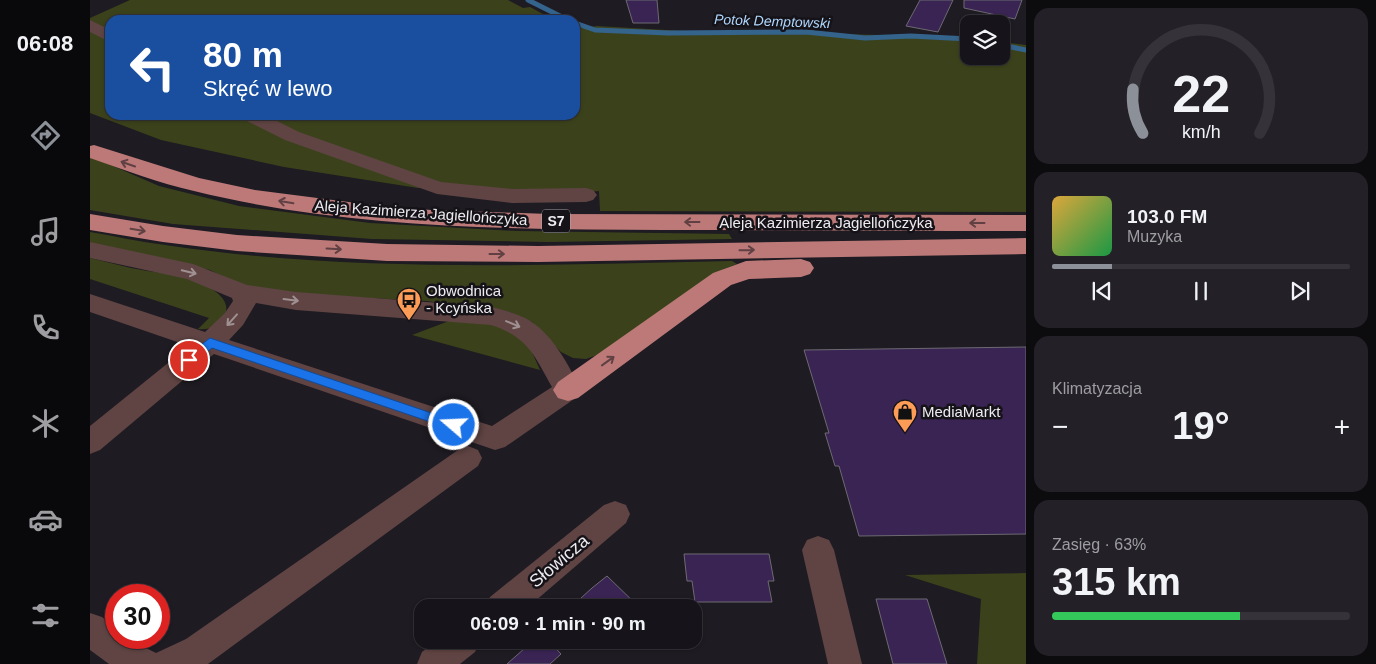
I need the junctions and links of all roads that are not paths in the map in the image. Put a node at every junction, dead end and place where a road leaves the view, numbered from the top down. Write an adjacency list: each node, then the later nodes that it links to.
1 (90, 25): 2 (street)
2 (105, 34)
3 (259, 120): 5 (street)
4 (94, 152): 7 (highway, Aleja Kazimierza Jagiellończyka / S7, one-way to 4)
5 (586, 195)
6 (90, 222): 8 (highway, Aleja Kazimierza Jagiellończyka / S7, one-way to 8)
7 (1026, 223)
8 (1026, 246)
9 (90, 250): 11 (street, one-way to 11)
10 (1026, 250): 14 (highway, one-way to 10)
11 (243, 293): 13 (street, one-way to 13); 14 (street, one-way to 14)
12 (90, 303): 13 (street)
13 (210, 343): 14 (street); 15 (street)
14 (568, 390)
15 (90, 442)
16 (468, 458): 23 (street)
17 (615, 514): 19 (street, Słowicza)
18 (818, 550): 25 (street)
19 (513, 599)
20 (90, 629): 22 (street)
21 (452, 649): 24 (street)
22 (144, 664)
23 (170, 664)
24 (434, 664)
25 (845, 664)

